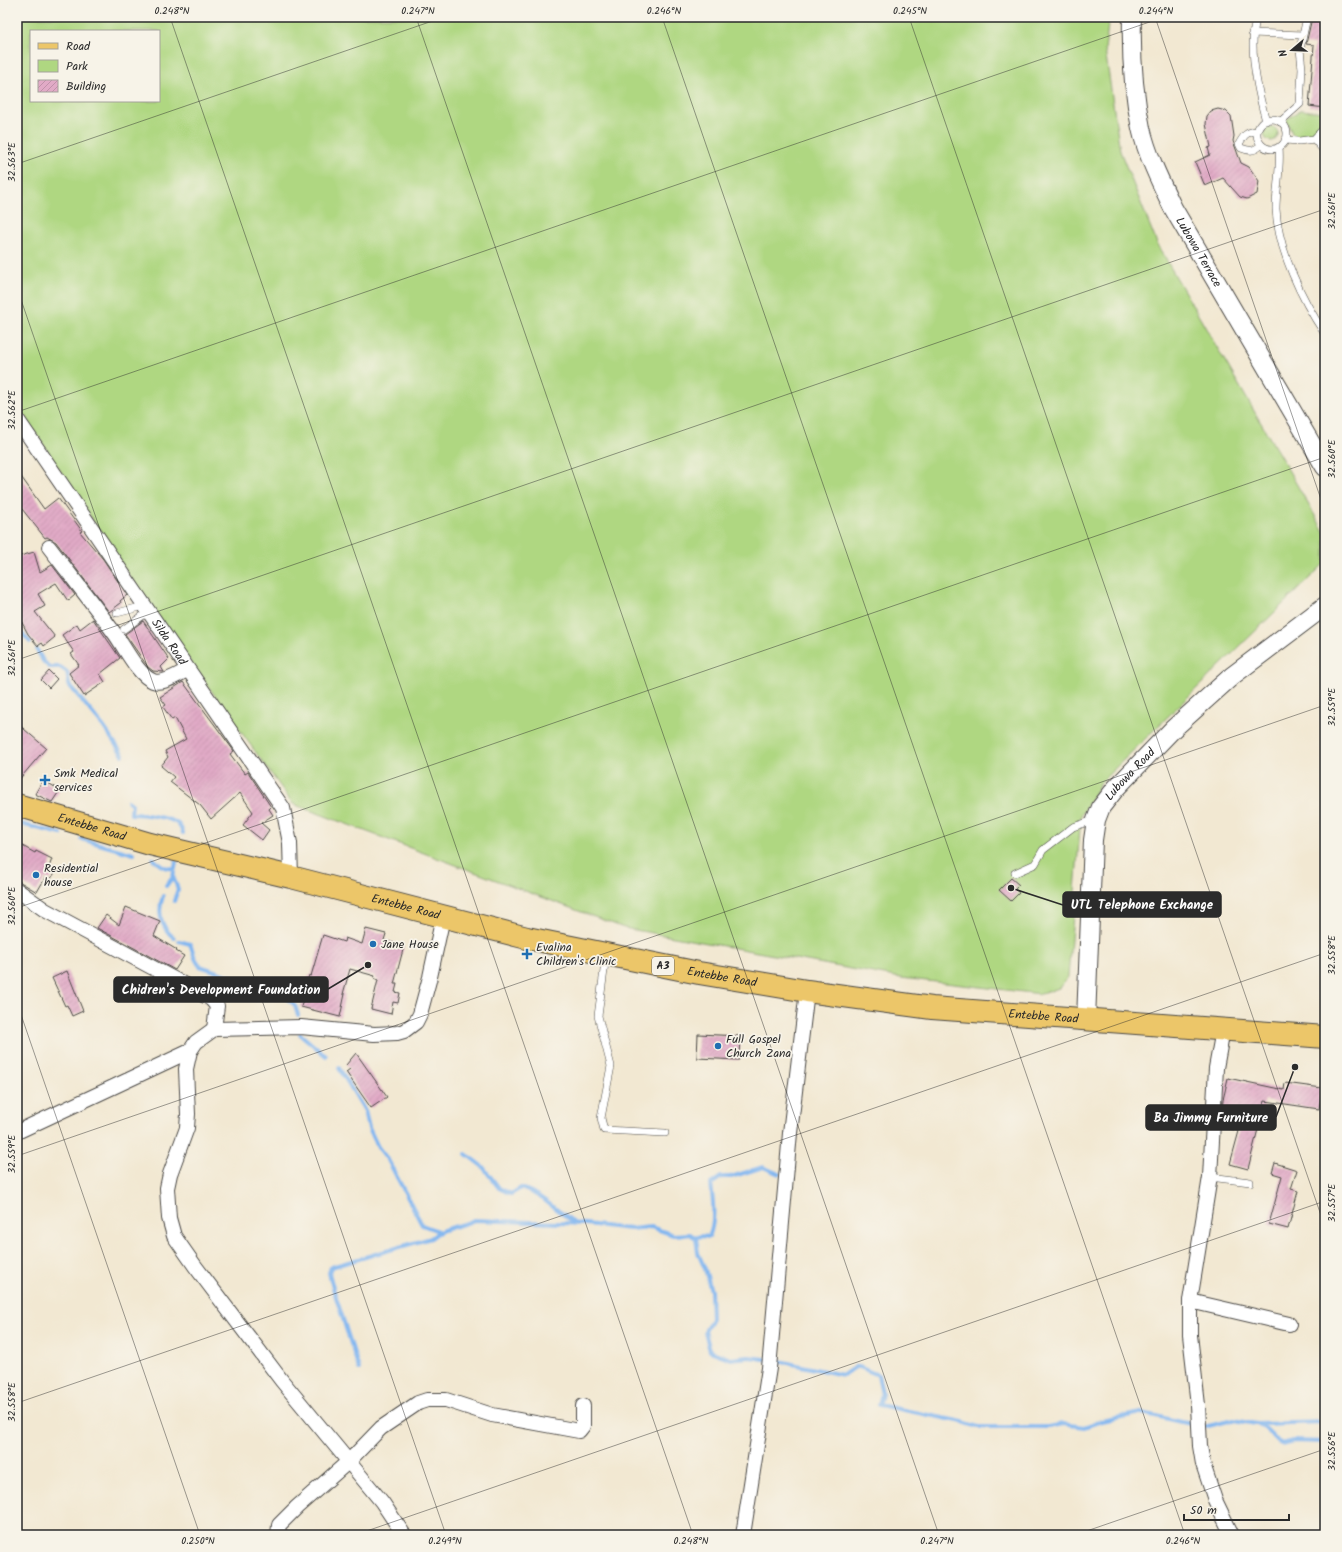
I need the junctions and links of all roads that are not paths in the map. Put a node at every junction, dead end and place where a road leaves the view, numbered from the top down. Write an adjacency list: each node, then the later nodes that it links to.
1 (1132, 17): 17 (street, Lubowa Terrace)
2 (1257, 17): 4 (lane)
3 (1307, 17): 5 (lane)
4 (1252, 33): 5 (lane); 6 (lane)
5 (1303, 35): 7 (lane)
6 (1266, 121): 7 (lane); 9 (lane)
7 (1280, 122): 11 (lane)
8 (1325, 127): 10 (lane)
9 (1257, 131): 12 (lane); 12 (lane)
10 (1314, 139): 11 (lane); 14 (lane)
11 (1286, 140): 13 (lane)
12 (1261, 145): 13 (lane)
13 (1279, 147): 15 (lane)
14 (1325, 152)
15 (1325, 334)
16 (17, 419): 20 (street, Silda Road)
17 (1325, 467)
18 (49, 547): 23 (street)
19 (1325, 606): 25 (street, Lubowa Road)
20 (146, 609): 21 (lane); 22 (lane); 23 (street, Silda Road)
21 (117, 613)
22 (124, 629)
23 (188, 670): 27 (street, Silda Road)
24 (17, 806): 27 (main road, Entebbe Road / A3)
25 (1096, 820): 26 (lane); 32 (street, Lubowa Road)
26 (1015, 873)
27 (291, 877): 29 (main road, Entebbe Road / A3)
28 (17, 890): 33 (street)
29 (443, 917): 30 (main road, Entebbe Road / A3); 33 (street)
30 (606, 955): 31 (main road, Entebbe Road / A3); 38 (lane)
31 (807, 991): 32 (main road, Entebbe Road / A3); 47 (street)
32 (1086, 1020): 34 (main road, Entebbe Road / A3)
33 (214, 1029): 36 (street)
34 (1223, 1030): 35 (main road, Entebbe Road / A3); 39 (street)
35 (1325, 1037)
36 (190, 1051): 37 (street); 44 (street)
37 (17, 1132)
38 (665, 1133)
39 (1210, 1177): 40 (lane); 41 (street)
40 (1250, 1182)
41 (1190, 1300): 42 (street); 48 (street)
42 (1289, 1324)
43 (583, 1406): 44 (street)
44 (349, 1461): 45 (street); 46 (street)
45 (278, 1535)
46 (404, 1535)
47 (742, 1535)
48 (1232, 1535)

